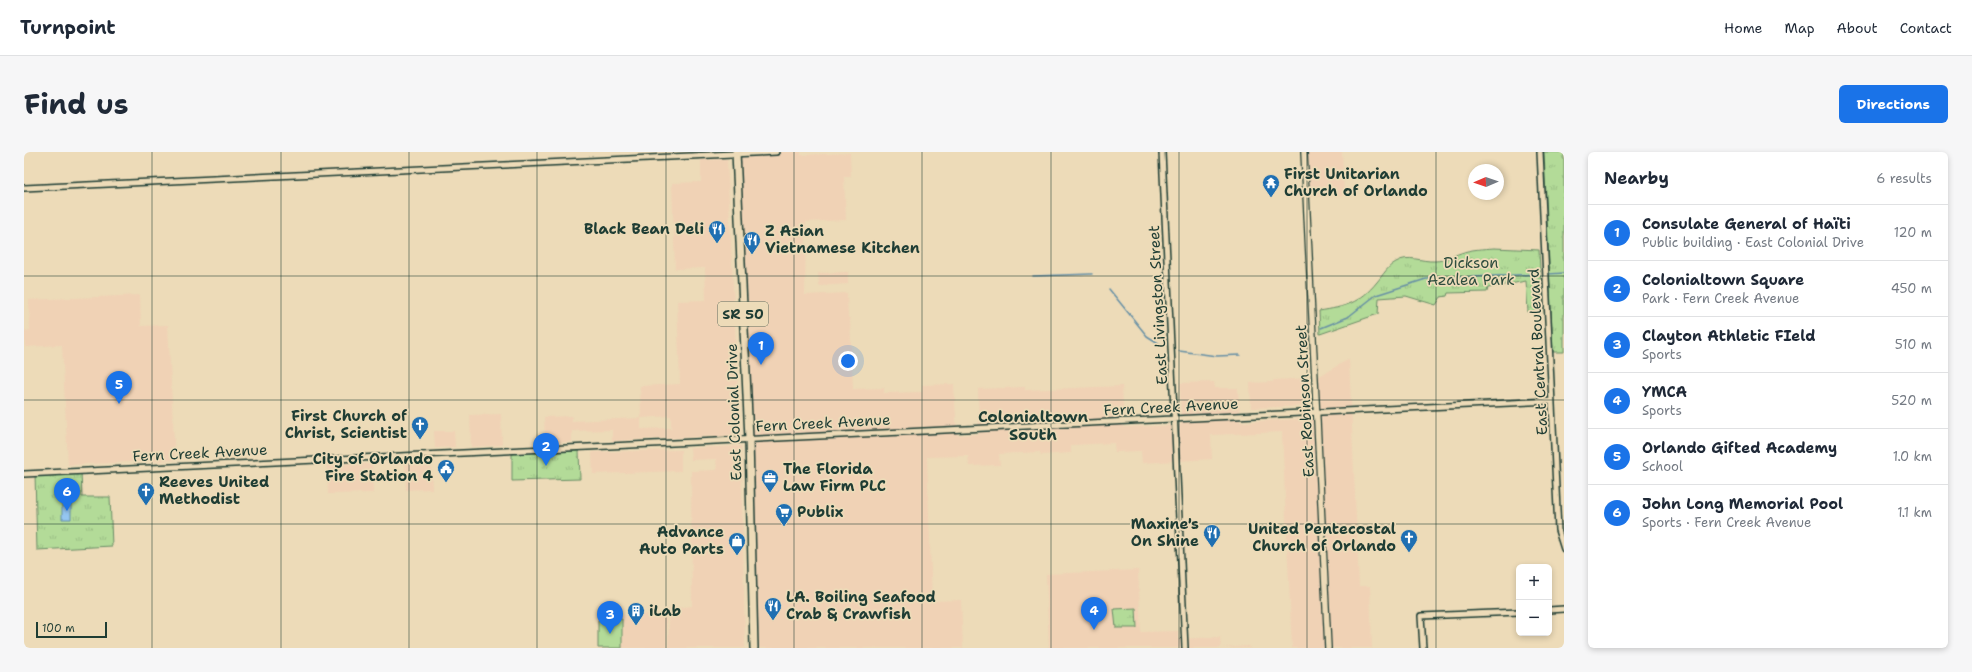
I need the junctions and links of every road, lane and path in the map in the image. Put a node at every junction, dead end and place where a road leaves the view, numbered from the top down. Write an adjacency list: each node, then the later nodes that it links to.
1 (776, 152): 5 (street)
2 (1162, 152): 9 (street, East Livingston Street)
3 (1304, 152): 8 (main road, East Robinson Street)
4 (1540, 152): 7 (street, East Central Boulevard)
5 (736, 153): 6 (street); 10 (highway, East Colonial Drive / SR 50)
6 (24, 188)
7 (1551, 401): 8 (street, Fern Creek Avenue); 12 (street, East Central Boulevard)
8 (1317, 412): 9 (street, Fern Creek Avenue); 18 (main road, East Robinson Street)
9 (1175, 418): 10 (street, Fern Creek Avenue); 17 (street, East Livingston Street)
10 (749, 439): 11 (street, Fern Creek Avenue); 16 (highway, East Colonial Drive / SR 50)
11 (24, 474)
12 (1564, 549)
13 (1564, 609): 14 (street)
14 (1552, 610)
15 (1516, 612): 19 (street)
16 (754, 648)
17 (1185, 648)
18 (1328, 648)
19 (1423, 648)

